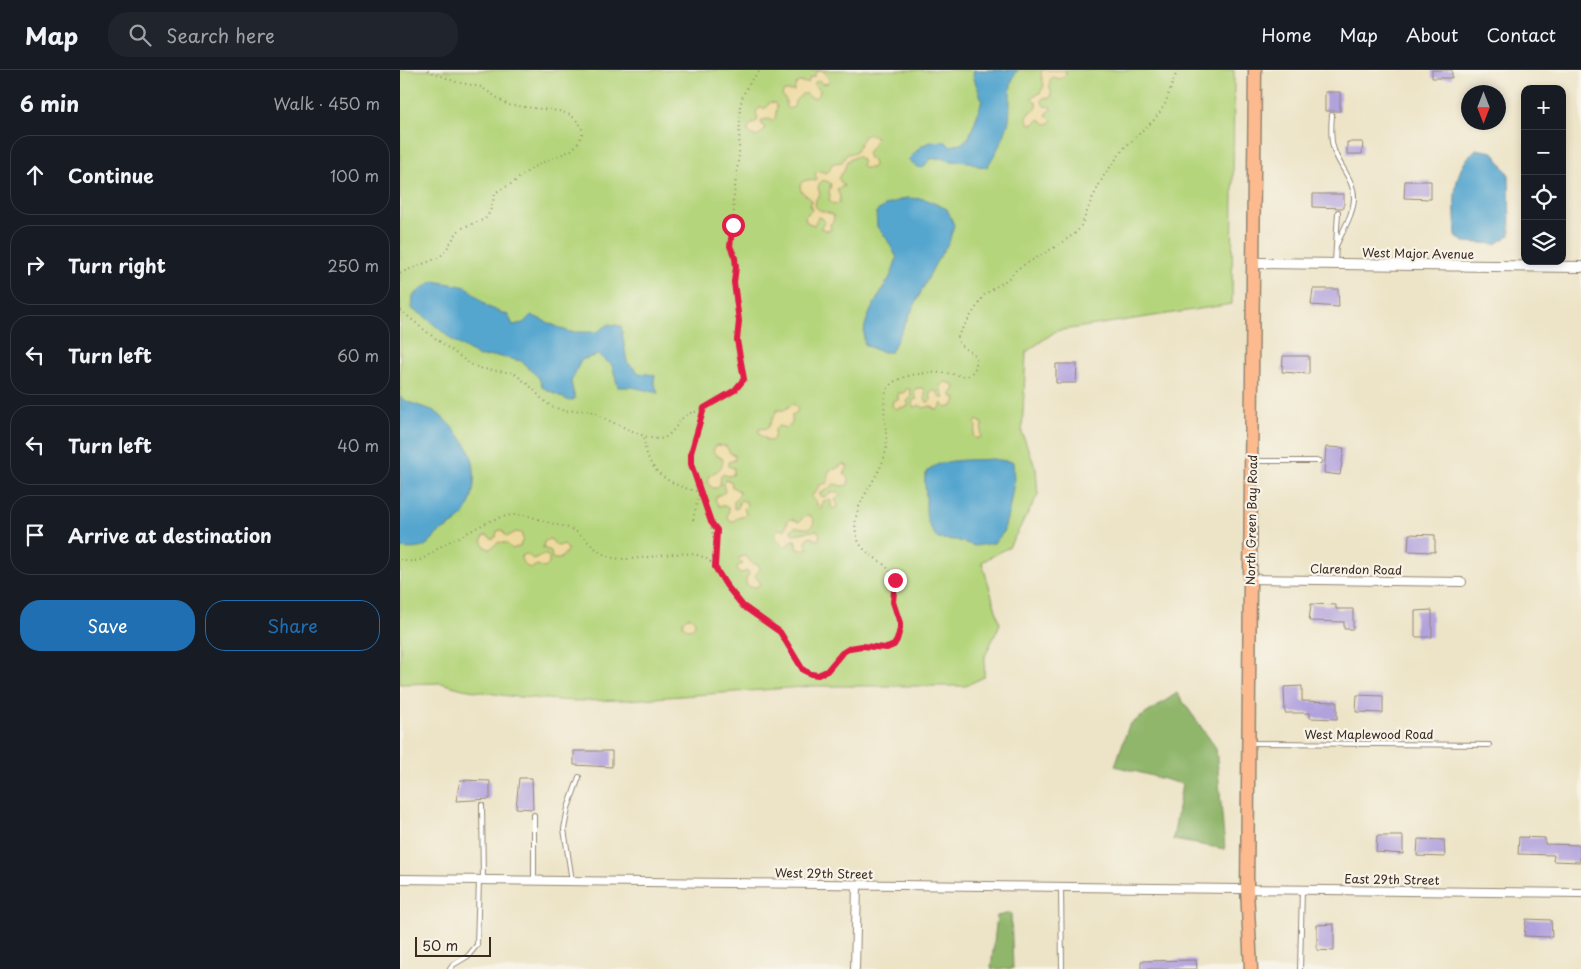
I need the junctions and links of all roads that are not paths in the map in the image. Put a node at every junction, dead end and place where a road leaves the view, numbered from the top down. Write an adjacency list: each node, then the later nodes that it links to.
1 (1255, 70): 5 (main road, North Green Bay Road)
2 (1332, 116): 4 (lane)
3 (1338, 212): 4 (lane)
4 (1336, 246): 6 (lane)
5 (1254, 263): 6 (street, West Major Avenue); 8 (main road, North Green Bay Road)
6 (1334, 264): 7 (street, West Major Avenue)
7 (1581, 267)
8 (1252, 461): 9 (lane); 10 (main road, North Green Bay Road)
9 (1319, 461)
10 (1250, 579): 11 (street, Clarendon Road); 12 (main road, North Green Bay Road)
11 (1462, 582)
12 (1250, 743): 13 (lane, West Maplewood Road); 23 (main road, North Green Bay Road)
13 (1489, 744)
14 (579, 777): 20 (lane)
15 (482, 805): 18 (lane)
16 (534, 815): 19 (lane)
17 (400, 879): 18 (street, West 29th Street)
18 (481, 880): 19 (street, West 29th Street); 26 (lane)
19 (534, 880): 20 (street, West 29th Street)
20 (572, 881): 21 (street, West 29th Street)
21 (857, 885): 22 (street, West 29th Street); 27 (street)
22 (1061, 887): 23 (street, West 29th Street); 28 (lane)
23 (1248, 889): 24 (street, East 29th Street); 29 (main road, North Green Bay Road)
24 (1302, 889): 25 (street, East 29th Street); 30 (lane)
25 (1581, 893)
26 (450, 969)
27 (855, 969)
28 (1062, 969)
29 (1251, 969)
30 (1300, 969)

